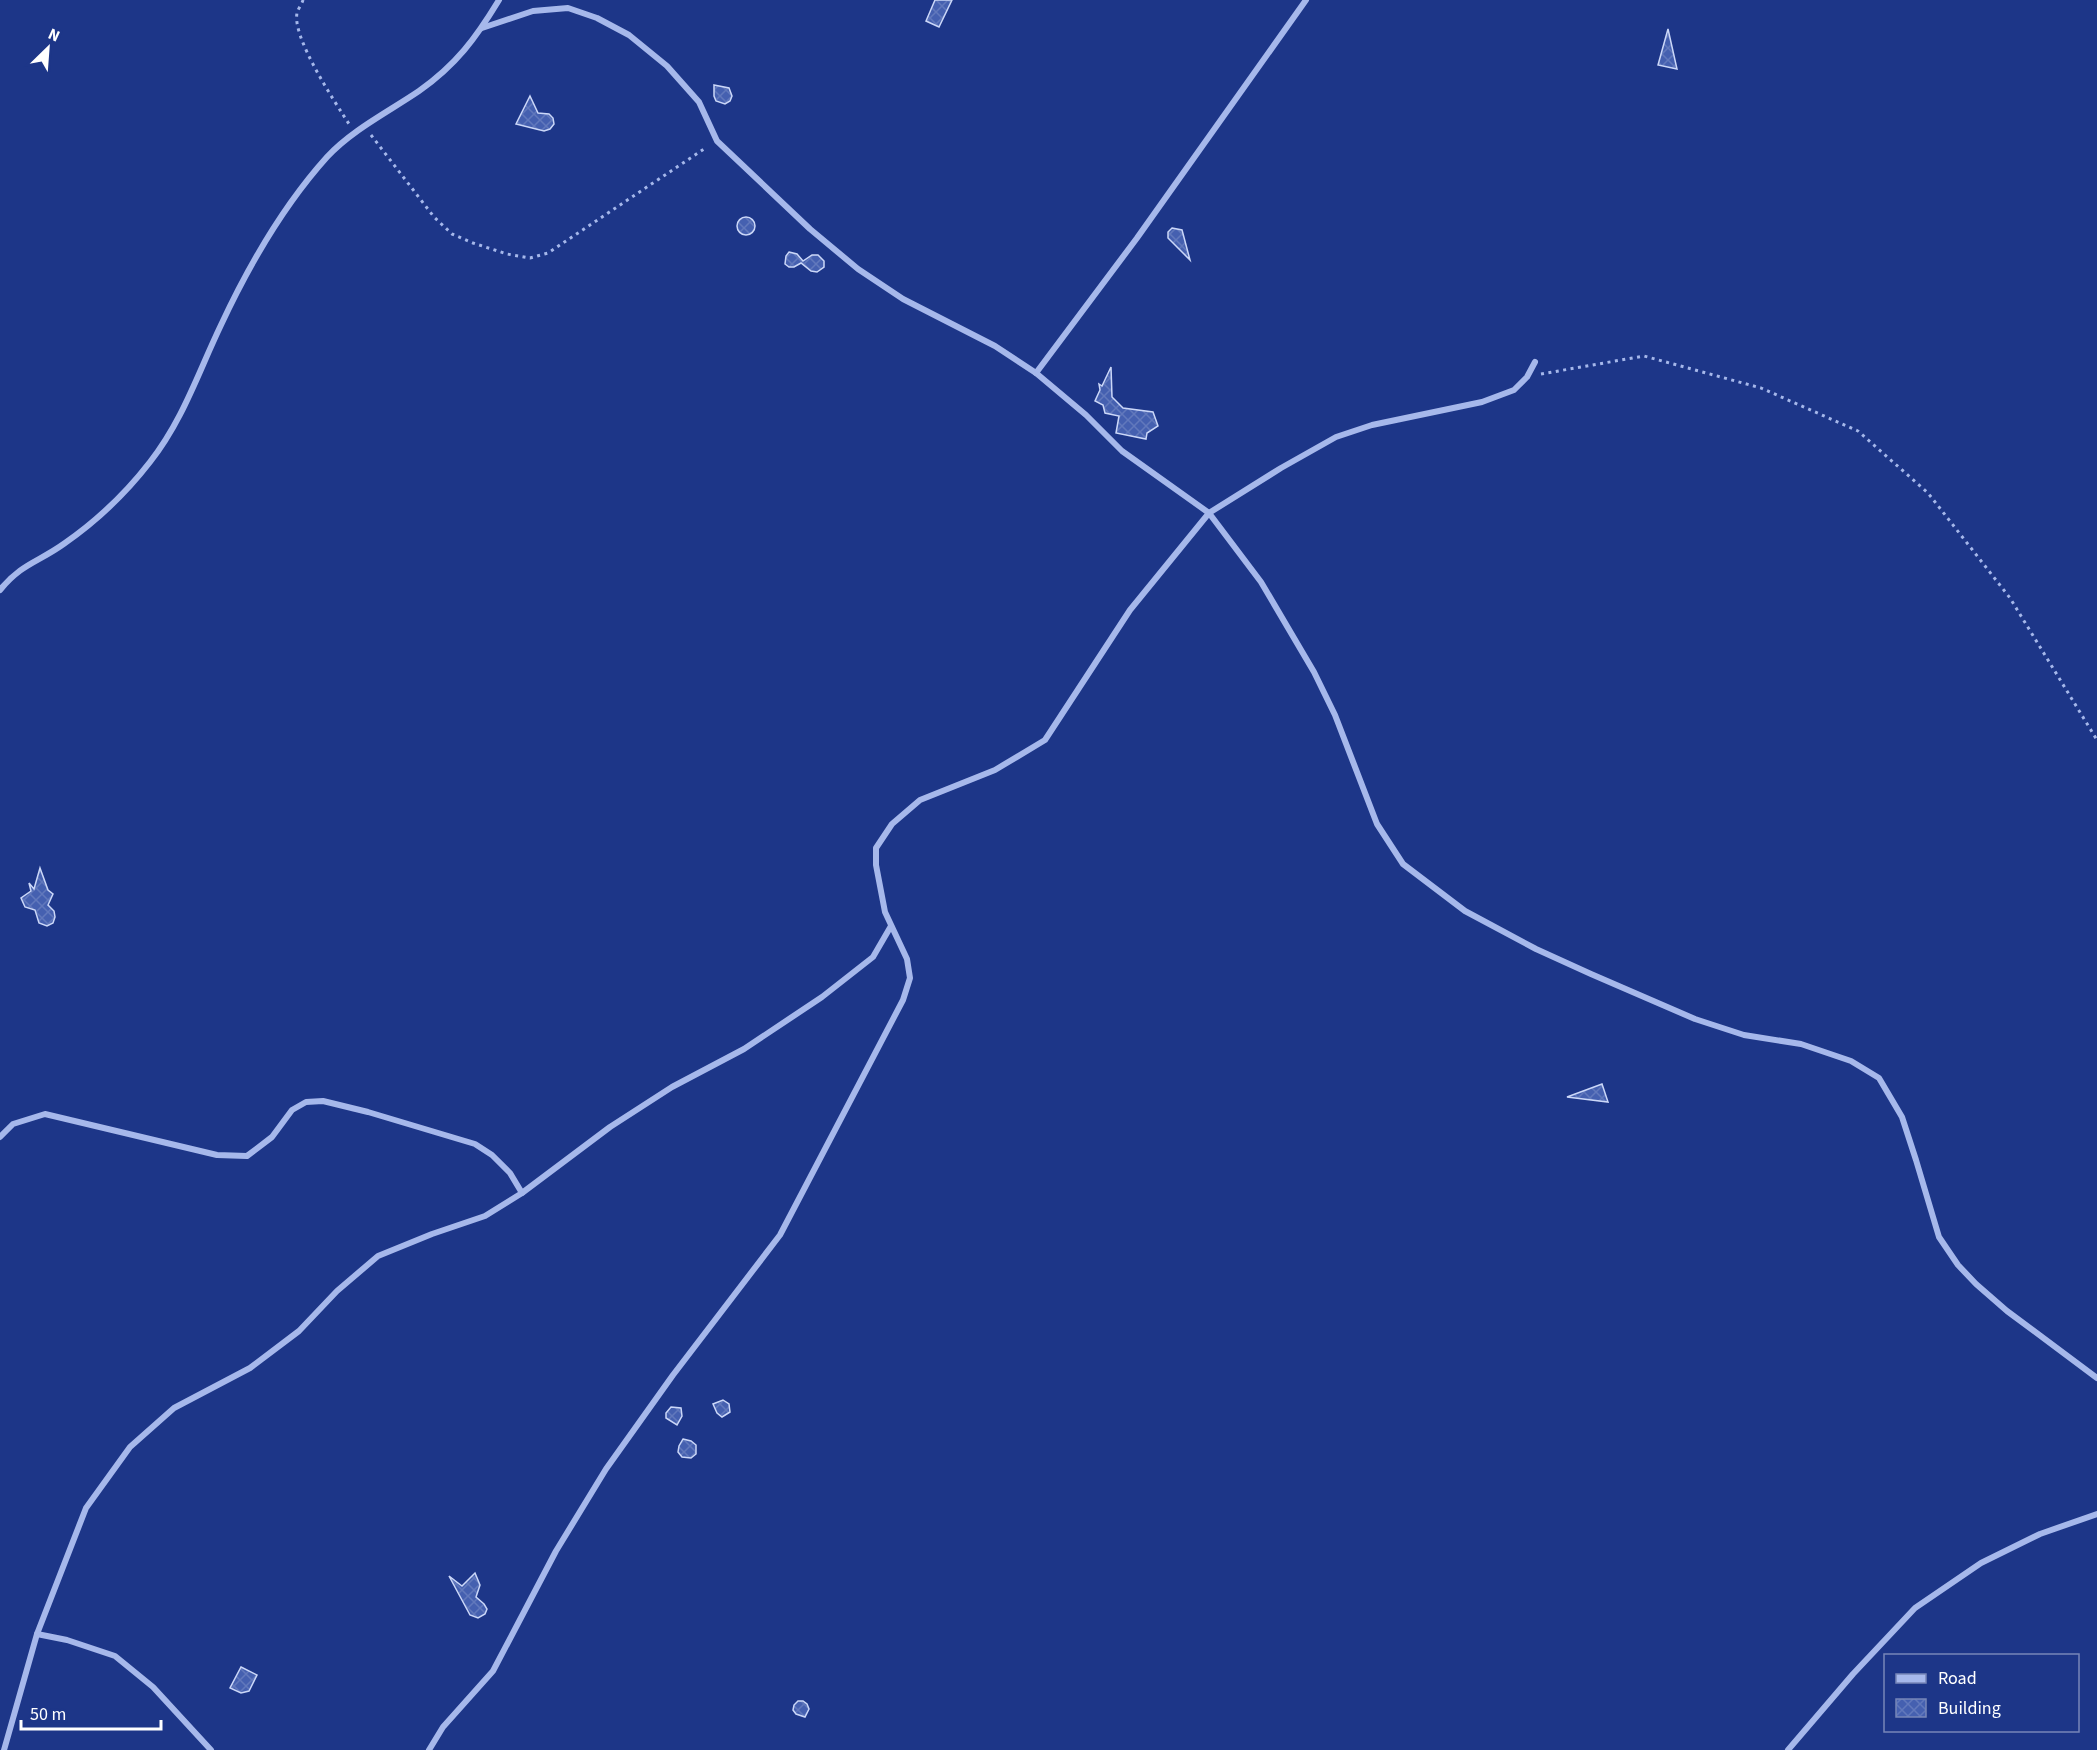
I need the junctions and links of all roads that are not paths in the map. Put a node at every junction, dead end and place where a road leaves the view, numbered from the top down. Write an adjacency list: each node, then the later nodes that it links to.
1 (499, 0): 3 (street)
2 (1305, 0): 5 (street)
3 (482, 28): 5 (street); 7 (street)
4 (1535, 362): 6 (street)
5 (1036, 373): 6 (street)
6 (1209, 513): 8 (street); 11 (street)
7 (0, 591)
8 (891, 926): 10 (street); 16 (street)
9 (0, 1137): 10 (street)
10 (522, 1193): 13 (street)
11 (2097, 1378)
12 (2097, 1514): 17 (street)
13 (37, 1634): 14 (street); 15 (street)
14 (4, 1750)
15 (211, 1750)
16 (429, 1750)
17 (1788, 1750)

